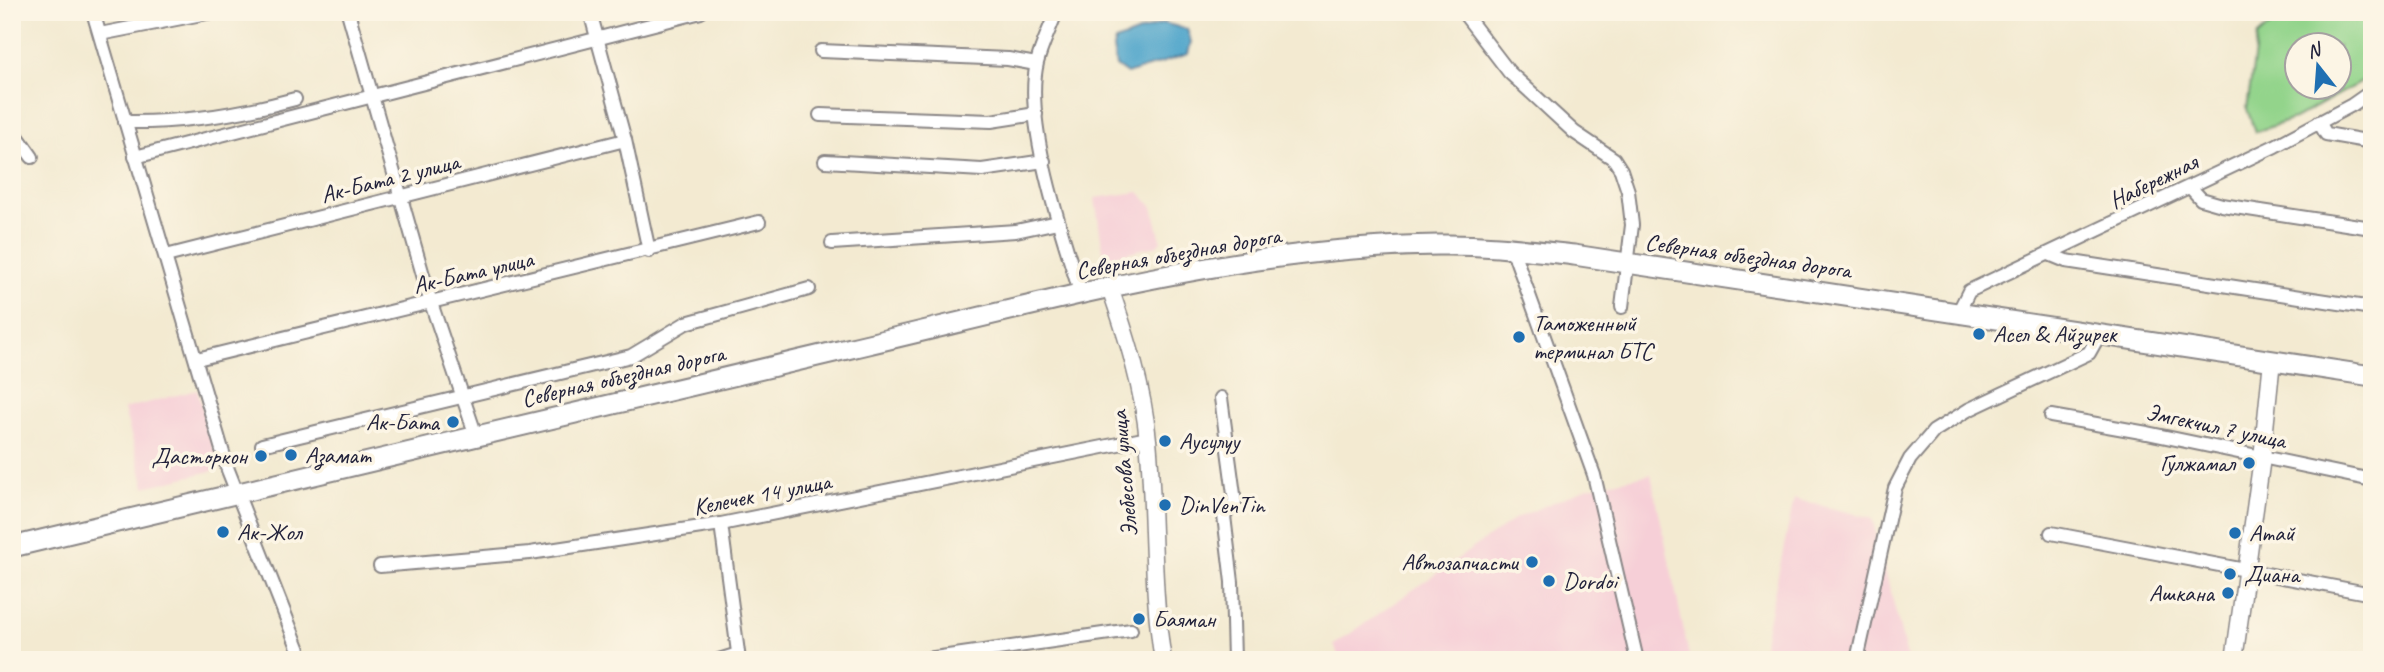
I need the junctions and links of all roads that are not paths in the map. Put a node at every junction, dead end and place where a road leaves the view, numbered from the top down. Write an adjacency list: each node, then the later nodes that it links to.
1 (93, 12): 8 (street)
2 (212, 12): 8 (street)
3 (348, 12): 13 (street)
4 (590, 12): 9 (street)
5 (701, 12): 9 (street)
6 (1056, 12): 11 (street)
7 (1463, 12): 40 (street)
8 (100, 34): 17 (street)
9 (598, 41): 13 (street); 20 (street)
10 (821, 51): 11 (street)
11 (1036, 64): 15 (street)
12 (2372, 91): 18 (street, Набережная)
13 (373, 98): 23 (street); 27 (street)
14 (295, 99): 17 (street)
15 (1036, 114): 16 (street); 25 (street)
16 (820, 115)
17 (125, 122): 23 (street)
18 (2323, 128): 21 (street); 26 (street, Набережная)
19 (12, 130): 22 (street)
20 (625, 140): 27 (street, Ак-Бата 2 улица); 33 (street)
21 (2372, 142)
22 (32, 157)
23 (135, 157): 35 (street)
24 (825, 161): 25 (street)
25 (1044, 161): 29 (street)
26 (2190, 187): 30 (street); 34 (street, Набережная)
27 (402, 196): 35 (street, Ак-Бата 2 улица); 39 (street)
28 (759, 222): 33 (street, Ак-Бата улица)
29 (1058, 222): 31 (street); 38 (street)
30 (2372, 228)
31 (832, 243)
32 (1513, 248): 36 (highway, Северная объездная дорога); 42 (highway, Северная объездная дорога); 70 (street)
33 (649, 251): 39 (street, Ак-Бата улица)
34 (2049, 254): 41 (street); 42 (street, Набережная)
35 (166, 256): 44 (street)
36 (1110, 288): 38 (highway, Северная объездная дорога); 51 (main road, Элебесова улица)
37 (809, 289): 47 (street)
38 (1081, 295): 50 (highway, Северная объездная дорога)
39 (431, 303): 44 (street, Ак-Бата улица); 47 (street)
40 (1622, 307)
41 (2372, 308)
42 (1959, 312): 43 (highway, Северная объездная дорога)
43 (2099, 335): 45 (highway, Северная объездная дорога); 71 (street)
44 (197, 359): 55 (street)
45 (2272, 360): 46 (highway, Северная объездная дорога); 53 (main road)
46 (2372, 376)
47 (462, 395): 50 (street); 52 (street)
48 (1220, 398): 69 (street)
49 (2051, 416): 53 (street, Эмгекчил 7 улица)
50 (476, 436): 55 (highway, Северная объездная дорога)
51 (1148, 438): 56 (street, Келечек 14 улица); 68 (main road, Элебесова улица)
52 (262, 445)
53 (2262, 458): 54 (street, Эмгекчил 7 улица); 60 (main road)
54 (2372, 481)
55 (240, 495): 58 (highway, Северная объездная дорога); 65 (street)
56 (721, 524): 59 (street, Келечек 14 улица); 63 (street)
57 (2051, 533): 60 (street)
58 (12, 547)
59 (380, 566)
60 (2248, 568): 61 (street); 72 (main road)
61 (2372, 594)
62 (1131, 630): 64 (street)
63 (739, 657): 66 (street)
64 (961, 657): 67 (street)
65 (303, 660)
66 (719, 660)
67 (920, 660)
68 (1163, 660)
69 (1234, 660)
70 (1637, 660)
71 (1857, 660)
72 (2235, 660)

